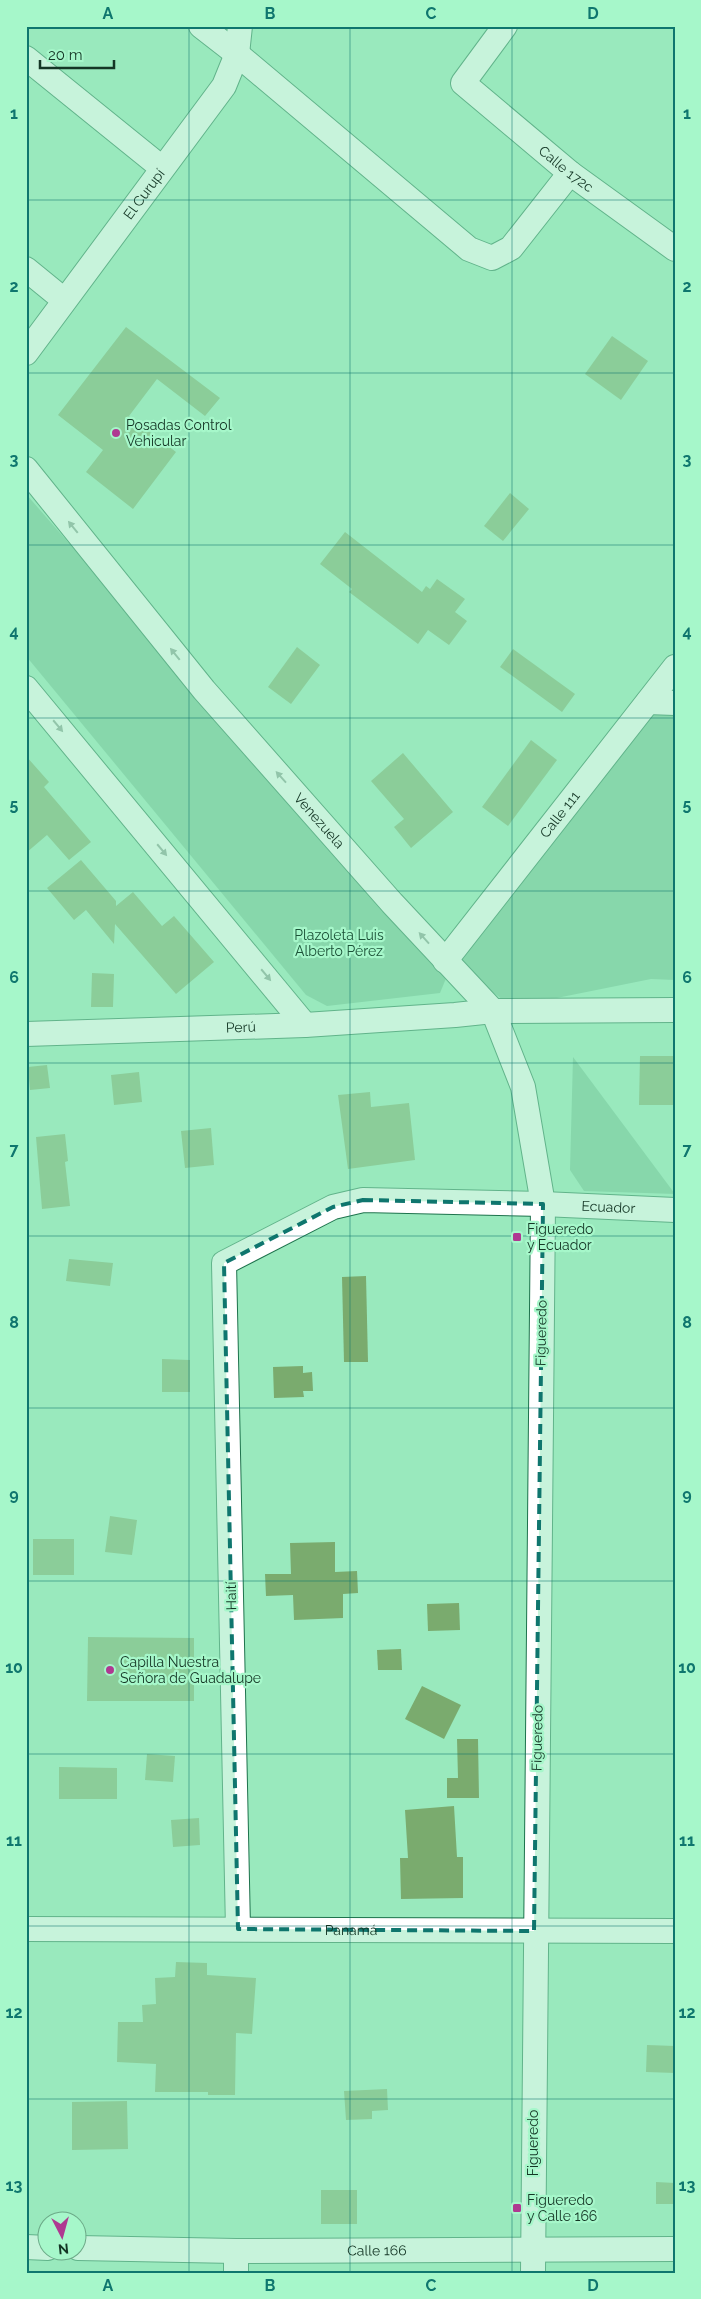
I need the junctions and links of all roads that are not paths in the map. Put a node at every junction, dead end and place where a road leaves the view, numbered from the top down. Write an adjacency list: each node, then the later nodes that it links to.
1 (200, 26): 4 (street)
2 (240, 26): 4 (street, El Curupí)
3 (505, 26): 7 (street, Calle 172c)
4 (237, 54): 6 (street, El Curupí); 7 (street)
5 (26, 58): 6 (street)
6 (162, 168): 10 (street, El Curupí)
7 (570, 173): 8 (street, Calle 172c)
8 (674, 247)
9 (26, 269): 10 (street)
10 (64, 300): 11 (street, El Curupí)
11 (26, 353)
12 (26, 468): 17 (street, Venezuela, one-way to 12)
13 (675, 667): 15 (street, Calle 111)
14 (26, 688): 20 (street, one-way to 20)
15 (648, 702): 16 (street); 17 (street, Calle 111)
16 (675, 703)
17 (445, 961): 19 (street, Venezuela)
18 (675, 1010): 19 (street, Perú)
19 (493, 1011): 20 (street, Perú); 22 (street, Venezuela)
20 (305, 1025): 21 (street, Perú)
21 (26, 1034)
22 (543, 1204): 23 (street, Ecuador); 24 (street, Ecuador); 27 (street, Figueredo)
23 (675, 1210)
24 (224, 1263): 26 (street, Haití)
25 (26, 1928): 26 (street, Panamá)
26 (238, 1929): 27 (street, Panamá)
27 (534, 1931): 28 (street, Panamá); 30 (street, Figueredo)
28 (675, 1931)
29 (88, 2249): 32 (street, Calle 166)
30 (533, 2249): 31 (street, Calle 166); 32 (street, Calle 166); 33 (street, Figueredo)
31 (675, 2249)
32 (236, 2262)
33 (533, 2273)

